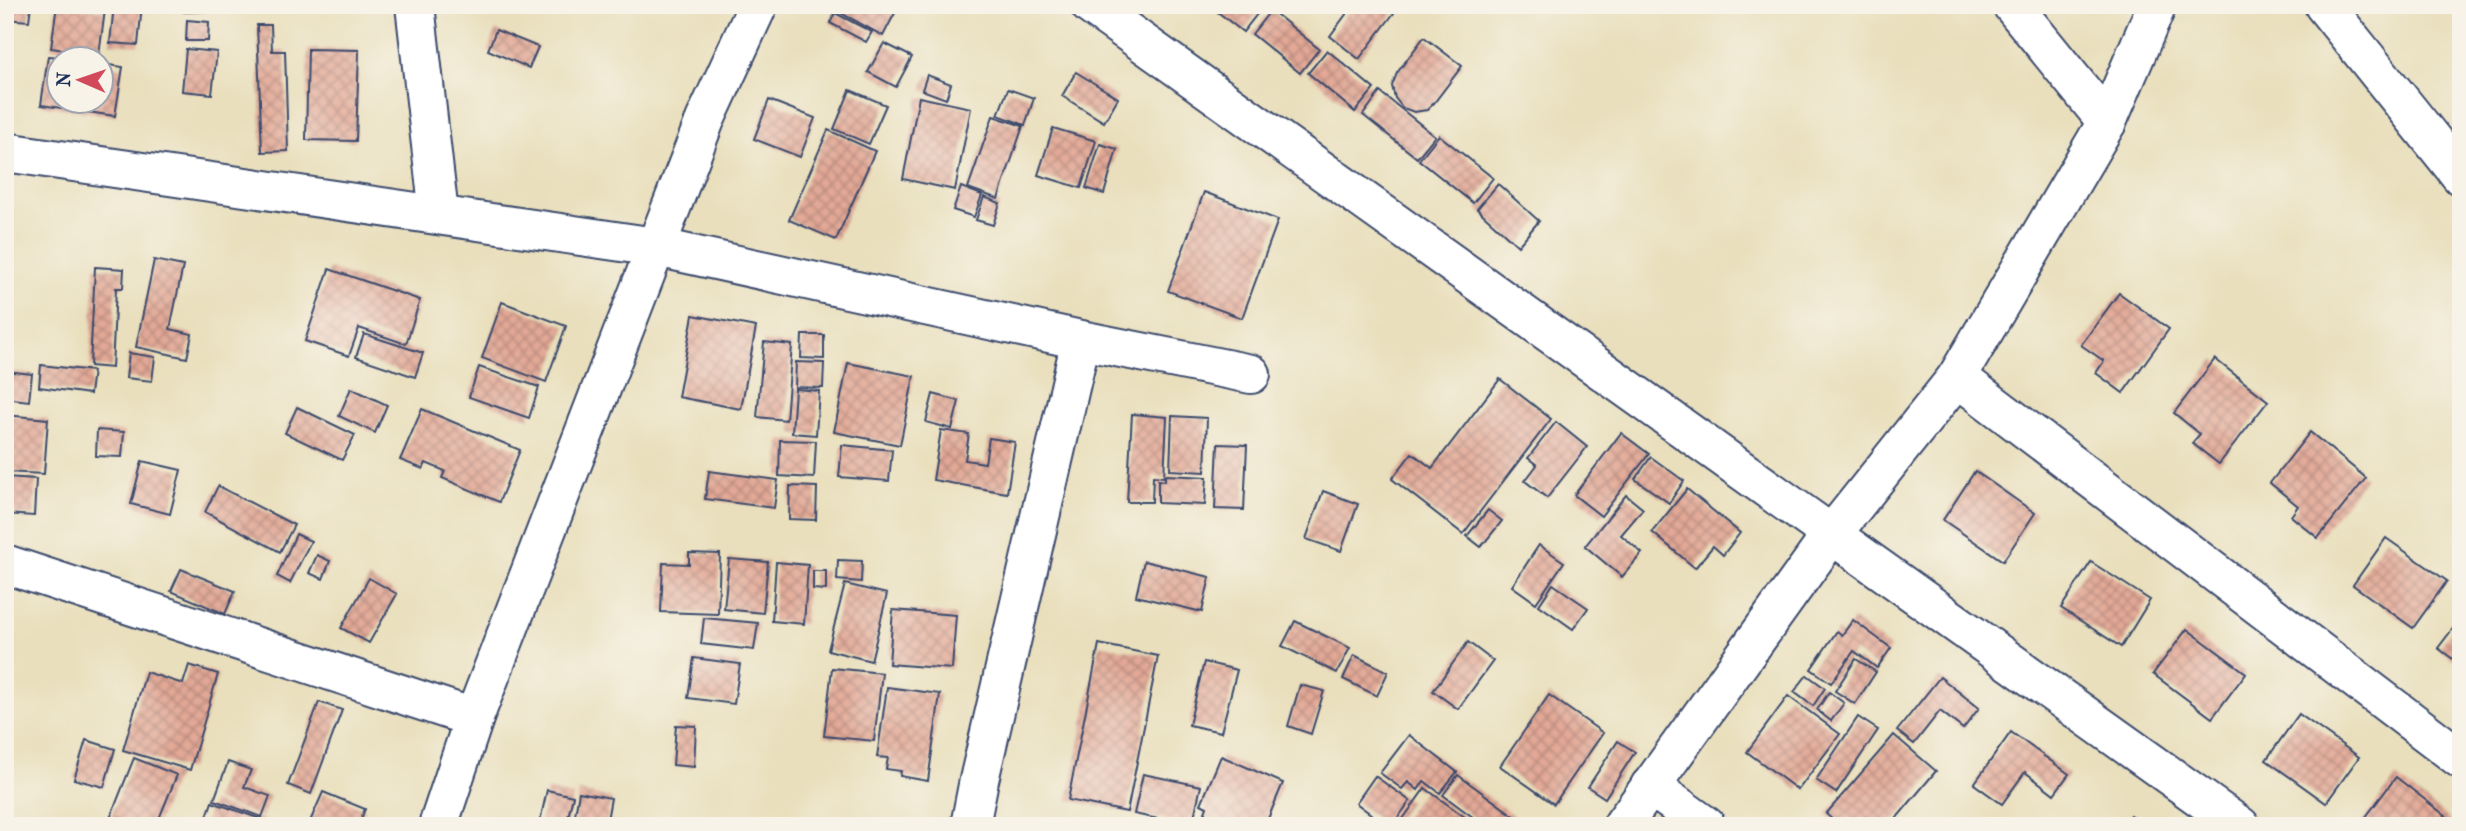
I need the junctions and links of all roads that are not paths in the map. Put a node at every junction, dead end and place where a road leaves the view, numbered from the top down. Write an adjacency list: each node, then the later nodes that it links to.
1 (415, 5): 10 (street)
2 (758, 5): 11 (street)
3 (1090, 5): 15 (street)
4 (2012, 5): 7 (street)
5 (2157, 5): 7 (street)
6 (2324, 5): 9 (street)
7 (2107, 122): 14 (street)
8 (5, 152): 10 (street)
9 (2461, 176)
10 (439, 215): 11 (street)
11 (656, 247): 12 (street); 17 (street)
12 (1081, 340): 13 (street); 21 (street)
13 (1251, 374)
14 (1957, 377): 15 (street); 18 (street)
15 (1832, 534): 19 (street); 24 (street)
16 (5, 564): 17 (street)
17 (474, 718): 20 (street)
18 (2461, 759)
19 (1650, 786): 22 (street); 23 (street)
20 (438, 826)
21 (970, 826)
22 (1622, 826)
23 (1706, 826)
24 (2240, 826)

